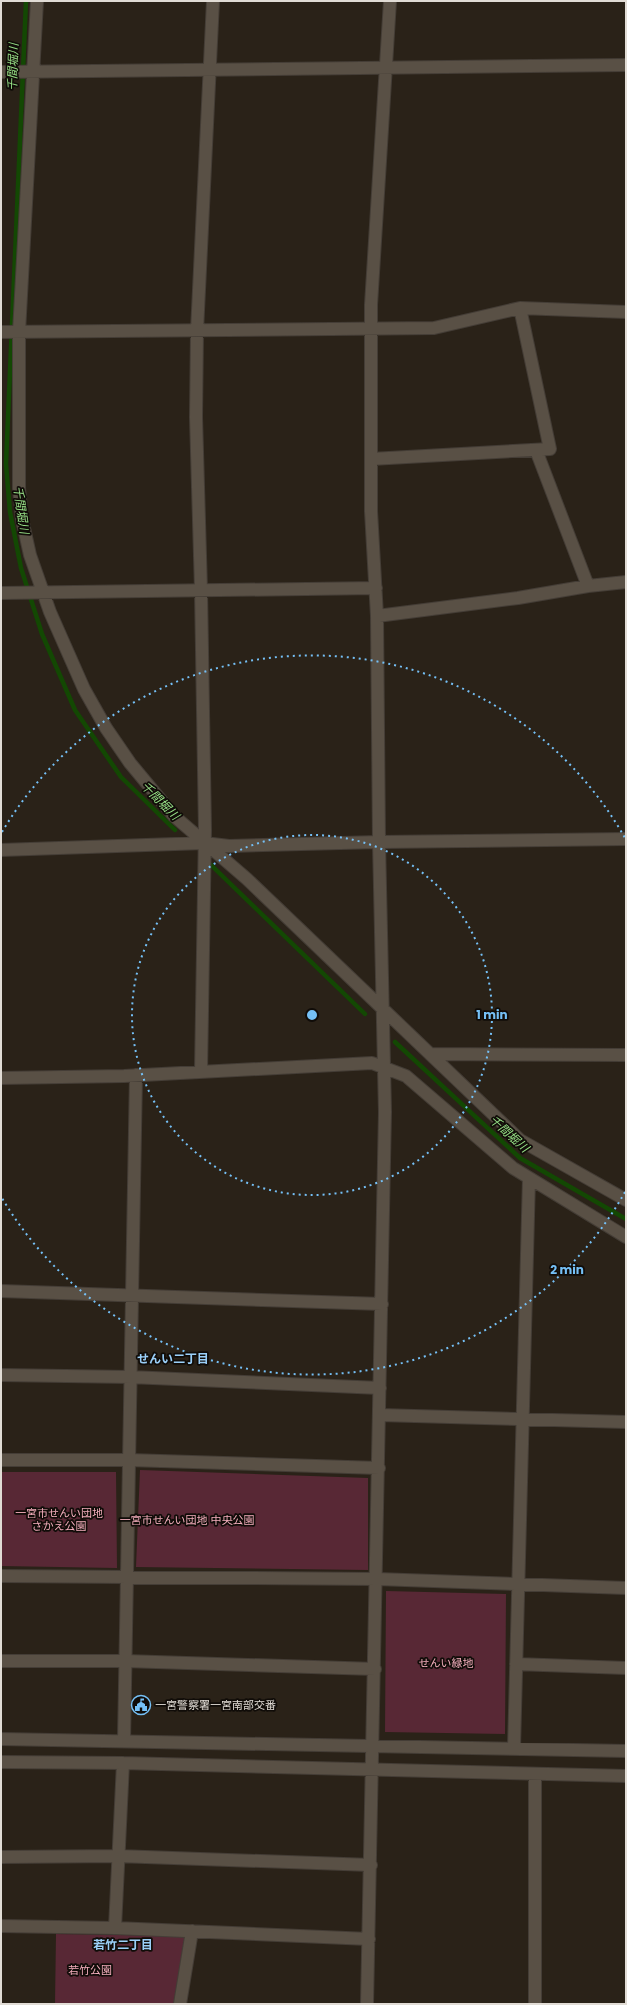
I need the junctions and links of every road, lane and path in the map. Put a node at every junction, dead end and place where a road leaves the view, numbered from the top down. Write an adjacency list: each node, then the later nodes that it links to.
1 (37, 1): 6 (street)
2 (213, 1): 7 (street)
3 (390, 1): 5 (street)
4 (626, 65): 5 (street)
5 (386, 68): 7 (street); 12 (street)
6 (30, 71): 7 (street); 8 (street); 14 (street)
7 (210, 71): 11 (street)
8 (6, 72)
9 (520, 308): 10 (street); 12 (street); 15 (street)
10 (626, 312)
11 (197, 330): 12 (street); 14 (street); 20 (street)
12 (371, 330): 16 (street)
13 (1, 332): 14 (street)
14 (17, 332): 21 (street)
15 (536, 450): 16 (street); 18 (street)
16 (371, 460): 19 (street)
17 (626, 582): 18 (street)
18 (588, 586): 23 (street)
19 (376, 588): 20 (street); 23 (street)
20 (202, 590): 21 (street); 26 (street)
21 (40, 592): 22 (street); 26 (street)
22 (6, 593)
23 (377, 616): 25 (street)
24 (626, 839): 25 (street)
25 (379, 842): 26 (street); 28 (street)
26 (204, 843): 27 (street); 28 (street); 32 (street)
27 (1, 850)
28 (382, 1008): 29 (street); 31 (street)
29 (430, 1054): 30 (street); 36 (street)
30 (626, 1055)
31 (384, 1068): 32 (street); 35 (street); 40 (street)
32 (201, 1072): 33 (street)
33 (136, 1075): 34 (street); 39 (street)
34 (1, 1078)
35 (529, 1178): 37 (street); 45 (street)
36 (626, 1200)
37 (626, 1237)
38 (1, 1291): 39 (street)
39 (132, 1296): 40 (street); 42 (street)
40 (382, 1304): 43 (street)
41 (1, 1375): 42 (street)
42 (130, 1377): 43 (street); 48 (street)
43 (380, 1388): 44 (street)
44 (380, 1415): 45 (street); 49 (street)
45 (522, 1420): 46 (street); 53 (street)
46 (626, 1422)
47 (1, 1460): 48 (street)
48 (129, 1460): 49 (street); 51 (street)
49 (379, 1468): 52 (street)
50 (1, 1576): 51 (street)
51 (127, 1577): 52 (street); 56 (street)
52 (377, 1579): 53 (street); 59 (street)
53 (518, 1583): 54 (street); 57 (street)
54 (626, 1588)
55 (1, 1660): 56 (street)
56 (125, 1661): 59 (street); 61 (street)
57 (516, 1664): 58 (street); 63 (street)
58 (626, 1668)
59 (375, 1669): 62 (street)
60 (1, 1740): 61 (street)
61 (124, 1741): 62 (street)
62 (374, 1745): 63 (street); 67 (street)
63 (514, 1748): 64 (street)
64 (626, 1750)
65 (1, 1762): 66 (street)
66 (123, 1763): 67 (street); 70 (street)
67 (372, 1769): 68 (street); 72 (street)
68 (535, 1774): 69 (street); 79 (street)
69 (626, 1776)
70 (118, 1856): 71 (street); 72 (street); 74 (street)
71 (1, 1857)
72 (371, 1865): 76 (street)
73 (1, 1926): 74 (street)
74 (115, 1928): 75 (street)
75 (192, 1931): 76 (street); 77 (street)
76 (369, 1939): 78 (street)
77 (180, 2004)
78 (367, 2004)
79 (535, 2004)

